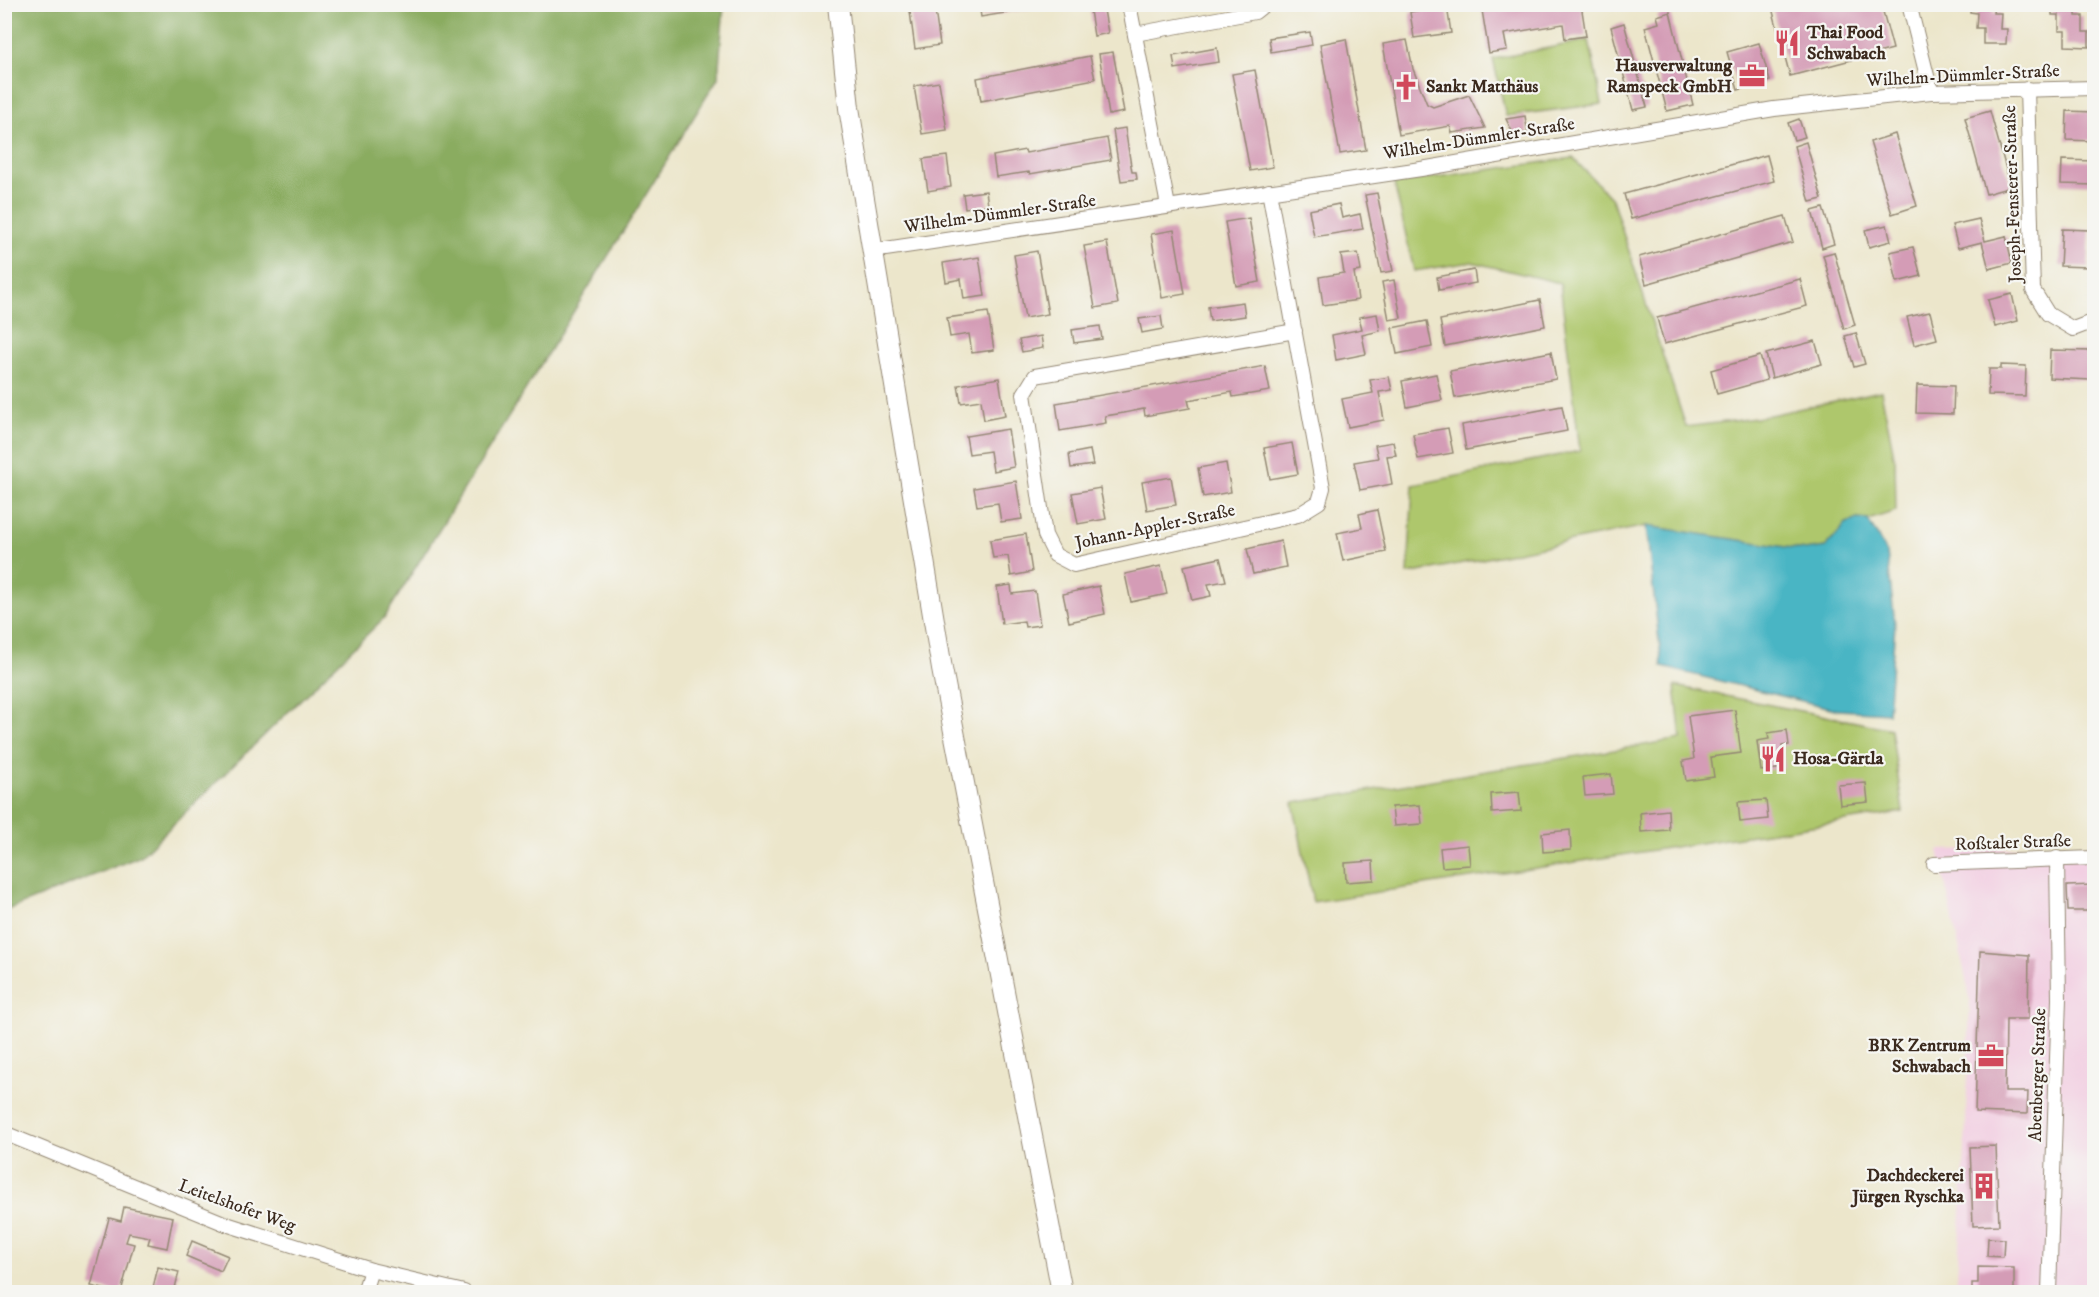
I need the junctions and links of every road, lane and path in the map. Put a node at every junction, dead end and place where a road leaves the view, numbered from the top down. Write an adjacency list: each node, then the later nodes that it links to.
1 (838, 4): 11 (main road)
2 (1129, 4): 5 (street)
3 (1265, 4): 5 (street)
4 (1909, 4): 8 (street)
5 (1135, 34): 10 (street)
6 (2094, 88): 7 (street, Wilhelm-Dümmler-Straße)
7 (2027, 89): 8 (street, Wilhelm-Dümmler-Straße); 12 (street, Joseph-Fensterer-Straße)
8 (1931, 92): 9 (street, Wilhelm-Dümmler-Straße)
9 (1269, 191): 10 (street, Wilhelm-Dümmler-Straße); 13 (street, Johann-Appler-Straße)
10 (1168, 206): 11 (street, Wilhelm-Dümmler-Straße)
11 (872, 251): 21 (main road)
12 (2094, 321)
13 (1295, 331): 13 (street, Johann-Appler-Straße)
14 (2058, 858): 15 (street, Roßtaler Straße); 16 (street, Roßtaler Straße); 22 (street, Abenberger Straße)
15 (2094, 858)
16 (1934, 864)
17 (4, 1133): 18 (street, Leitelshofer Weg)
18 (371, 1270): 19 (street); 20 (street, Leitelshofer Weg)
19 (364, 1293)
20 (464, 1293)
21 (1062, 1293)
22 (2049, 1293)

